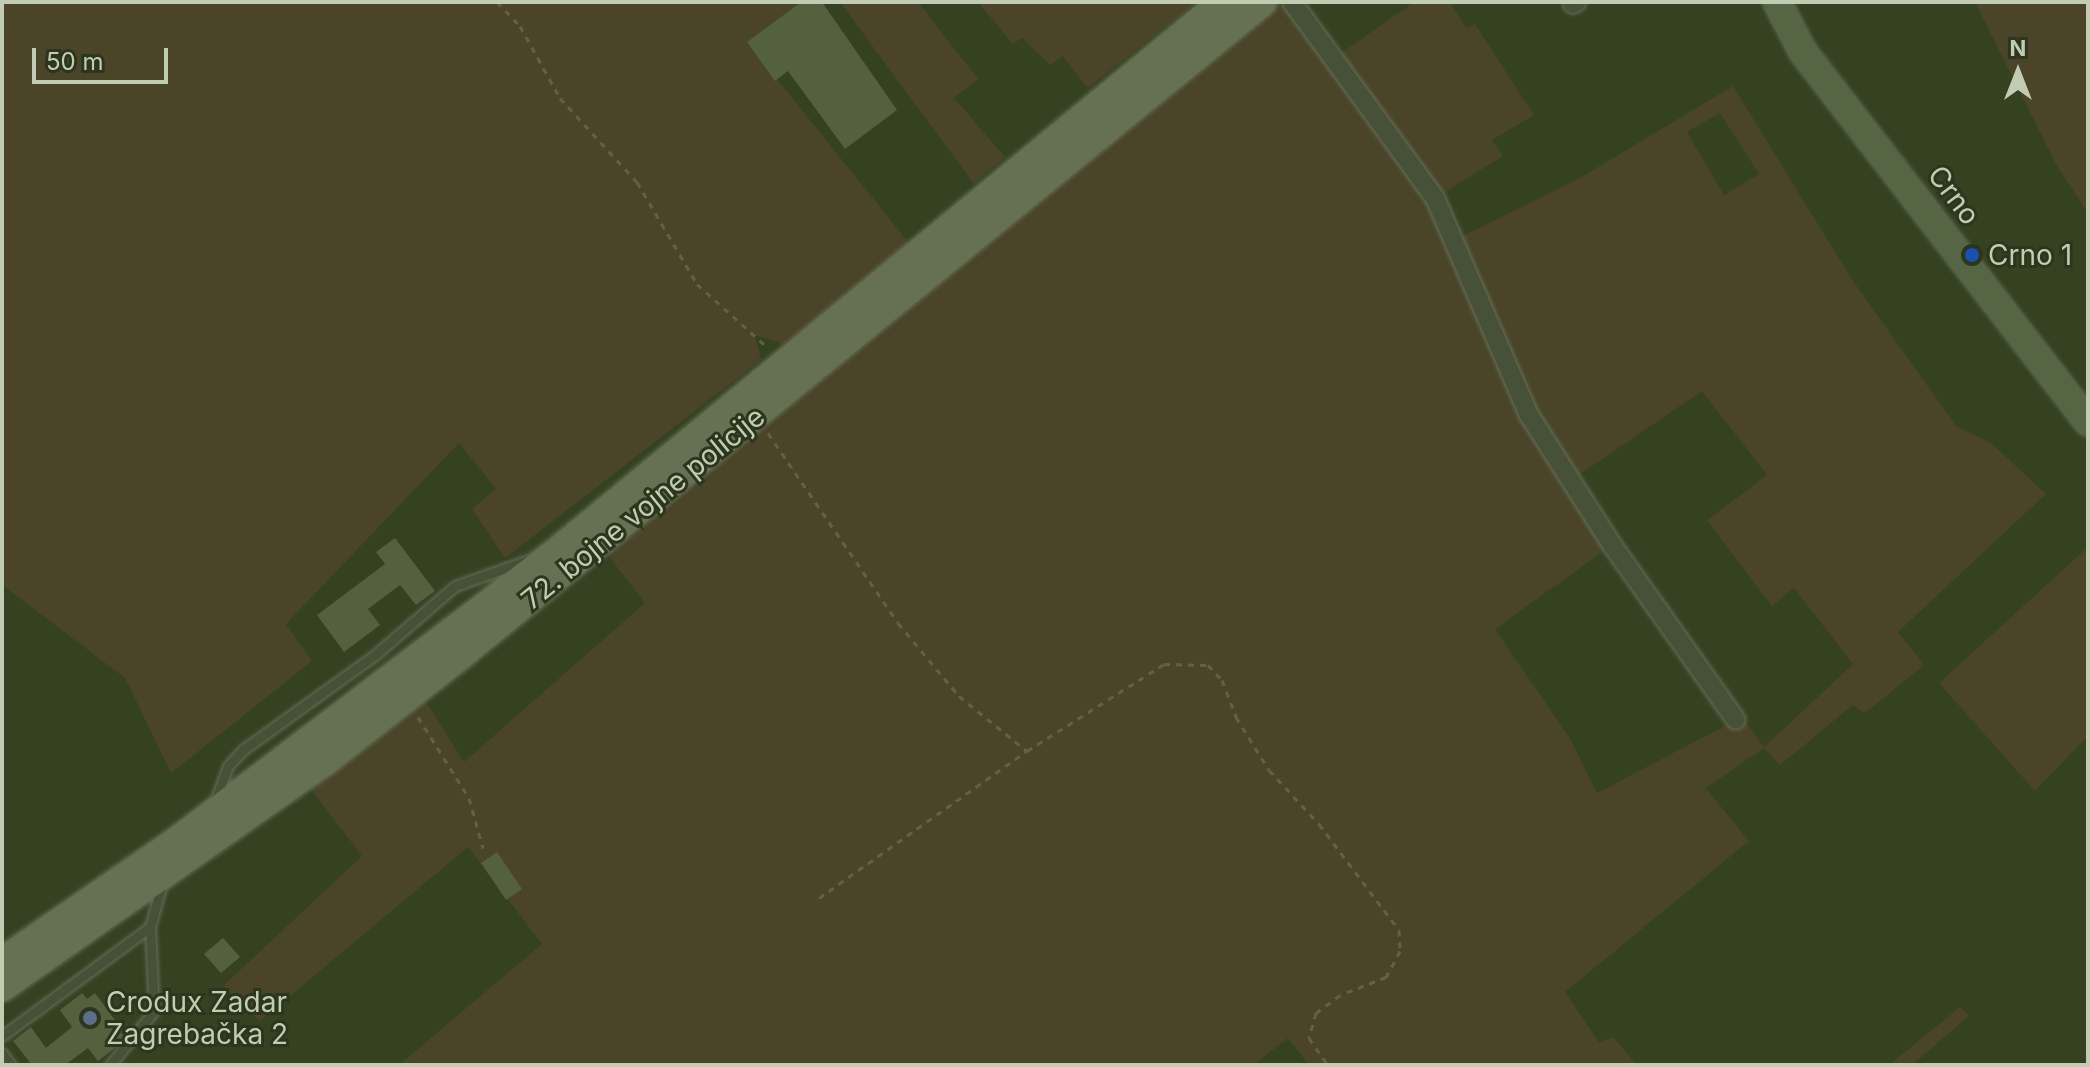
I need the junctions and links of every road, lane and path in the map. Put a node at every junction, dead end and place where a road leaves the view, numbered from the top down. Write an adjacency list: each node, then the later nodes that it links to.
1 (497, 2): 6 (path)
2 (1223, 2): 6 (main road, 72. bojne vojne policije)
3 (1262, 2): 7 (main road, 72. bojne vojne policije)
4 (1292, 2): 10 (street)
5 (1777, 2): 8 (street, Crno)
6 (785, 367): 16 (main road, 72. bojne vojne policije)
7 (756, 417): 9 (main road, 72. bojne vojne policije); 11 (path)
8 (2088, 422)
9 (407, 696): 12 (path); 13 (main road, 72. bojne vojne policije)
10 (1736, 720)
11 (1027, 751): 14 (path); 22 (path)
12 (483, 848)
13 (168, 874): 15 (lane); 17 (main road, 72. bojne vojne policije)
14 (819, 898)
15 (150, 927): 18 (lane); 21 (lane)
16 (2, 962)
17 (2, 987)
18 (2, 1036)
19 (2, 1053): 20 (lane)
20 (11, 1065)
21 (110, 1065)
22 (1328, 1065)

